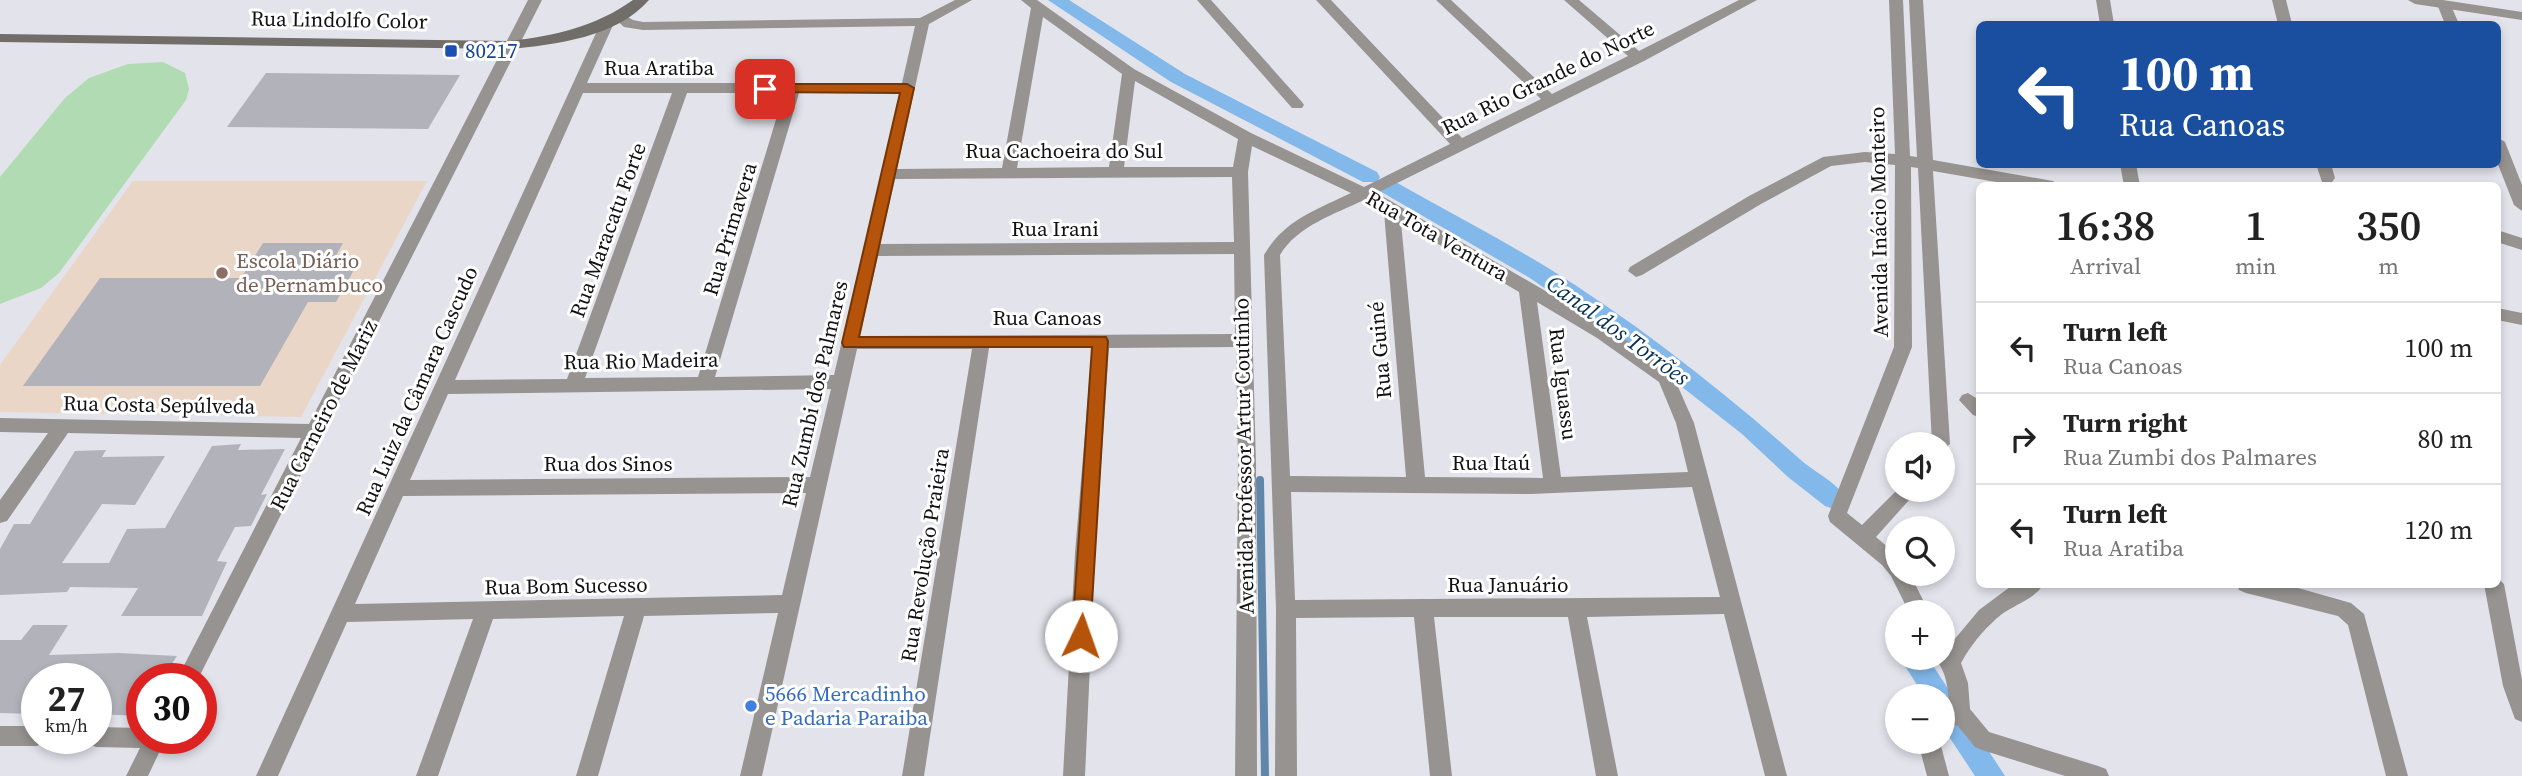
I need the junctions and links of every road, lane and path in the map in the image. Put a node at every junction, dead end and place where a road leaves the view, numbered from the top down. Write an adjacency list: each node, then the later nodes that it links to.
1 (535, 0): 23 (street, Rua Carneiro de Mariz)
2 (642, 0): 17 (main road, Rua Lindolfo Color)
3 (964, 0): 21 (street)
4 (1204, 0): 31 (street)
5 (1323, 0): 33 (street)
6 (1443, 0): 30 (street)
7 (1571, 0): 24 (street)
8 (1750, 0): 24 (street, Rua Rio Grande do Norte)
9 (1896, 0): 35 (street, Avenida Inácio Monteiro)
10 (1916, 0): 36 (street)
11 (2103, 0): 18 (street)
12 (2279, 0): 19 (street)
13 (2415, 0): 15 (street)
14 (1033, 3): 25 (street, Rua Tota Ventura); 38 (street)
15 (2444, 4): 16 (street); 20 (street)
16 (2522, 16)
17 (613, 20): 21 (street); 23 (main road, Rua Lindolfo Color); 26 (street, Rua Luiz da Câmara Cascudo)
18 (2106, 21)
19 (2285, 21)
20 (2451, 21)
21 (923, 22): 28 (street, Rua Zumbi dos Palmares)
22 (0, 38): 23 (main road, Rua Lindolfo Color)
23 (509, 45): 63 (street, Rua Carneiro de Mariz)
24 (1639, 58): 30 (street, Rua Rio Grande do Norte)
25 (1129, 72): 32 (street, Rua Tota Ventura); 37 (street)
26 (578, 88): 29 (street, Rua Aratiba); 60 (street, Rua Luiz da Câmara Cascudo)
27 (793, 88): 28 (street, Rua Aratiba); 29 (street, Rua Aratiba); 57 (street, Rua Primavera)
28 (907, 88): 40 (street, Rua Zumbi dos Palmares)
29 (681, 89): 59 (street, Rua Maracatu Forte)
30 (1551, 101): 33 (street, Rua Rio Grande do Norte)
31 (1297, 105)
32 (1246, 137): 39 (street, Avenida Professor Artur Coutinho); 42 (street, Rua Tota Ventura)
33 (1459, 144): 42 (street, Rua Rio Grande do Norte)
34 (2501, 152): 43 (street)
35 (1903, 160): 36 (street); 49 (street); 73 (street, Avenida Inácio Monteiro)
36 (1927, 164): 41 (street); 64 (street)
37 (1116, 171): 38 (street, Rua Cachoeira do Sul); 39 (street, Rua Cachoeira do Sul)
38 (1009, 172): 40 (street, Rua Cachoeira do Sul)
39 (1240, 172): 47 (street, Avenida Professor Artur Coutinho)
40 (888, 174): 48 (street, Rua Zumbi dos Palmares)
41 (2030, 182)
42 (1364, 193): 44 (street, Rua Tota Ventura); 66 (street, Avenida Professor Artur Coutinho)
43 (2522, 205)
44 (1392, 210): 50 (street, Rua Tota Ventura); 68 (street, Rua Guiné)
45 (2501, 237): 46 (street)
46 (2522, 244)
47 (1240, 248): 48 (street, Rua Irani); 53 (street, Avenida Professor Artur Coutinho)
48 (871, 250): 56 (street, Rua Zumbi dos Palmares)
49 (1636, 271)
50 (1527, 288): 65 (street, Rua Tota Ventura); 69 (street, Rua Iguassu)
51 (2501, 315): 52 (street)
52 (2522, 319)
53 (1244, 340): 55 (street, Rua Canoas); 103 (street, Avenida Professor Artur Coutinho)
54 (982, 341): 55 (street, Rua Canoas); 56 (street, Rua Canoas); 101 (street, Rua Revolução Praieira)
55 (1101, 341): 102 (street)
56 (850, 343): 58 (street, Rua Zumbi dos Palmares)
57 (705, 382): 58 (street, Rua Rio Madeira); 59 (street, Rua Rio Madeira)
58 (841, 382): 67 (street, Rua Zumbi dos Palmares)
59 (574, 384): 60 (street, Rua Rio Madeira)
60 (443, 387): 70 (street, Rua Luiz da Câmara Cascudo)
61 (0, 425): 62 (street, Rua Costa Sepúlveda)
62 (63, 426): 63 (street, Rua Costa Sepúlveda); 72 (street)
63 (317, 431): 87 (street, Rua Carneiro de Mariz)
64 (1940, 432)
65 (1700, 479): 69 (street, Rua Itaú); 79 (street, Rua Tota Ventura)
66 (1282, 484): 68 (street, Rua Itaú); 83 (street, Avenida Professor Artur Coutinho)
67 (817, 485): 70 (street, Rua dos Sinos); 78 (street, Rua Zumbi dos Palmares)
68 (1416, 485): 69 (street, Rua Itaú)
69 (1553, 485)
70 (398, 488): 85 (street, Rua Luiz da Câmara Cascudo)
71 (1897, 502): 73 (street)
72 (0, 515)
73 (1863, 537): 74 (street)
74 (1885, 559)
75 (2025, 588): 86 (street)
76 (2287, 588): 110 (street)
77 (2495, 588): 90 (street)
78 (790, 604): 80 (street, Rua Bom Sucesso); 100 (street, Rua Zumbi dos Palmares)
79 (1731, 605): 82 (street, Rua Januário); 107 (street, Rua Tota Ventura)
80 (637, 606): 84 (street, Rua Bom Sucesso); 99 (street)
81 (1423, 608): 82 (street, Rua Januário); 83 (street, Rua Januário); 105 (street)
82 (1576, 608): 106 (street)
83 (1286, 609): 104 (street, Avenida Professor Artur Coutinho)
84 (486, 610): 85 (street, Rua Bom Sucesso); 98 (street)
85 (342, 613): 97 (street, Rua Luiz da Câmara Cascudo)
86 (1955, 649)
87 (195, 663)
88 (1952, 670): 89 (street)
89 (1955, 700)
90 (2522, 712)
91 (1955, 719): 109 (street)
92 (0, 736): 93 (street)
93 (21, 736)
94 (148, 754): 96 (street)
95 (1932, 754): 108 (street)
96 (137, 776)
97 (267, 776)
98 (426, 776)
99 (587, 776)
100 (751, 776)
101 (913, 776)
102 (1074, 776)
103 (1246, 776)
104 (1286, 776)
105 (1441, 776)
106 (1606, 776)
107 (1776, 776)
108 (1938, 776)
109 (2098, 776)
110 (2397, 776)

